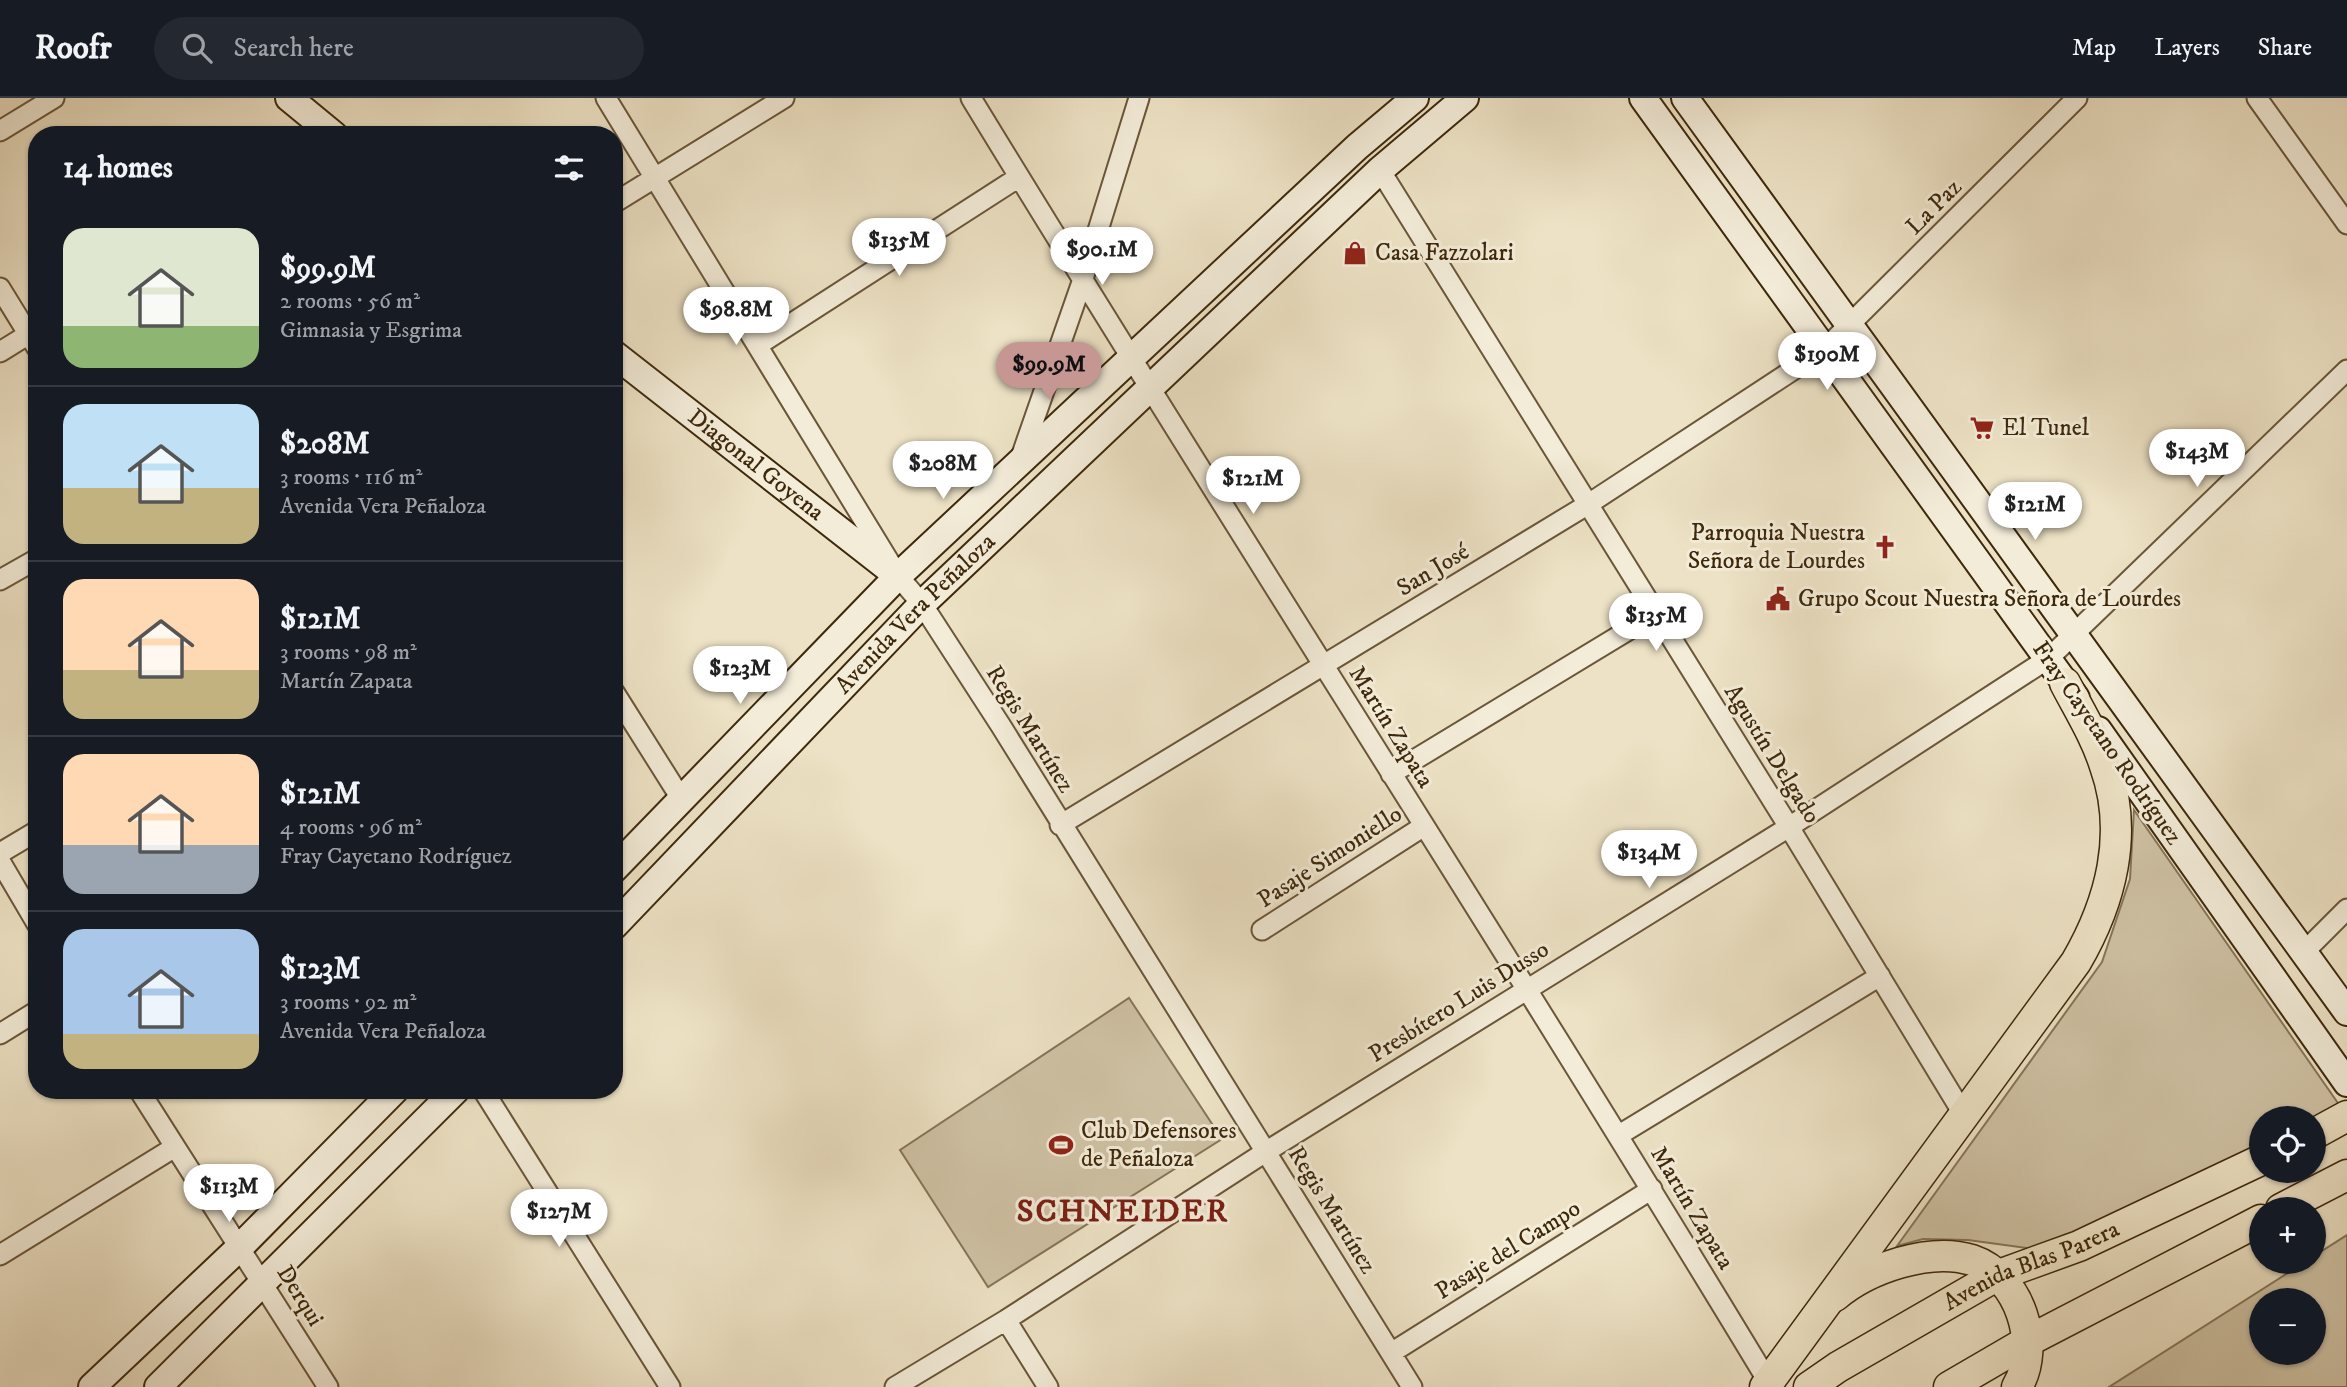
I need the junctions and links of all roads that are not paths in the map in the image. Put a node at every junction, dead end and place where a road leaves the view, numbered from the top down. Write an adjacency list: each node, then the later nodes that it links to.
1 (54, 98): 14 (street)
2 (289, 98): 13 (main road)
3 (606, 98): 17 (street, Regis Martínez)
4 (784, 98): 17 (street)
5 (971, 98): 16 (street, Martín Zapata)
6 (1139, 98): 20 (street)
7 (1415, 98): 28 (main road, Avenida Vera Peñaloza)
8 (1465, 98): 15 (main road, Avenida Vera Peñaloza)
9 (1643, 98): 26 (main road, Fray Cayetano Rodríguez)
10 (1685, 98): 22 (main road, Fray Cayetano Rodríguez)
11 (2077, 98): 22 (street, La Paz)
12 (2258, 98): 19 (street)
13 (323, 126)
14 (0, 131)
15 (1380, 170): 31 (main road, Avenida Vera Peñaloza); 33 (street, Agustín Delgado)
16 (1019, 177): 20 (street, Martín Zapata); 25 (street)
17 (656, 178): 18 (street); 25 (street, Regis Martínez)
18 (623, 198)
19 (2347, 224)
20 (1082, 282): 28 (street, Martín Zapata); 32 (street)
21 (0, 288): 23 (street)
22 (1851, 325): 26 (street, La Paz); 39 (main road, Fray Cayetano Rodríguez)
23 (28, 328)
24 (28, 340): 27 (street)
25 (758, 345): 35 (street, Regis Martínez)
26 (1825, 349): 33 (street, San José); 40 (main road, Fray Cayetano Rodríguez)
27 (0, 352)
28 (1130, 358): 31 (street, Martín Zapata); 32 (main road, Avenida Vera Peñaloza)
29 (623, 362): 35 (main road, Diagonal Goyena)
30 (2347, 370): 39 (street, Presbítero Luis Dusso)
31 (1149, 388): 37 (main road, Avenida Vera Peñaloza); 41 (street, Martín Zapata)
32 (1020, 461): 35 (main road, Avenida Vera Peñaloza)
33 (1587, 505): 38 (street, Agustín Delgado); 41 (street, San José)
34 (28, 564): 36 (street)
35 (898, 576): 37 (street, Regis Martínez); 45 (main road, Avenida Vera Peñaloza)
36 (0, 580)
37 (922, 604): 46 (street, Regis Martínez); 56 (main road, Avenida Vera Peñaloza)
38 (1656, 614): 44 (street, Pasaje Simoniello); 48 (street, Agustín Delgado)
39 (2074, 635): 40 (street, Presbítero Luis Dusso); 53 (main road, Fray Cayetano Rodríguez)
40 (2049, 658): 42 (main road, Fray Cayetano Rodríguez); 48 (street, Presbítero Luis Dusso)
41 (1323, 666): 44 (street, Martín Zapata); 46 (street, San José)
42 (2066, 683): 57 (main road, Fray Cayetano Rodríguez); 71 (main road)
43 (623, 706): 45 (street)
44 (1391, 774): 47 (street, Martín Zapata)
45 (682, 800): 51 (main road, Avenida Vera Peñaloza)
46 (1060, 825): 76 (street, Regis Martínez)
47 (1423, 826): 58 (street, Pasaje Simoniello); 61 (street, Martín Zapata)
48 (1789, 827): 60 (street, Agustín Delgado); 61 (street, Presbítero Luis Dusso)
49 (28, 836): 50 (street)
50 (0, 853)
51 (623, 860)
52 (0, 861): 54 (street)
53 (2264, 897): 57 (main road); 59 (main road, Fray Cayetano Rodríguez)
54 (28, 909)
55 (2347, 909): 59 (street)
56 (623, 917)
57 (2232, 922): 64 (main road, Fray Cayetano Rodríguez)
58 (1262, 930)
59 (2304, 952): 62 (main road, Fray Cayetano Rodríguez)
60 (1880, 976): 71 (street, Agustín Delgado); 74 (street)
61 (1527, 989): 74 (street, Martín Zapata); 76 (street, Presbítero Luis Dusso)
62 (2343, 1006): 64 (main road)
63 (28, 1017): 65 (street)
64 (2305, 1024): 66 (main road, Fray Cayetano Rodríguez)
65 (0, 1034)
66 (2347, 1083)
67 (145, 1099): 75 (street, Derqui)
68 (386, 1099): 83 (main road)
69 (447, 1099): 87 (main road)
70 (489, 1099): 96 (street)
71 (1964, 1115): 88 (main road)
72 (2347, 1115): 73 (main road)
73 (2326, 1127)
74 (1619, 1135): 79 (street, Martín Zapata)
75 (175, 1147): 83 (street, Derqui); 84 (street)
76 (1267, 1151): 89 (street, Presbítero Luis Dusso); 91 (street, Regis Martínez)
77 (2249, 1166): 82 (main road, Avenida Blas Parera)
78 (2347, 1175): 80 (main road)
79 (1652, 1189): 91 (street, Pasaje del Campo); 92 (street, Martín Zapata)
80 (2304, 1197)
81 (2249, 1226): 90 (main road)
82 (2079, 1246): 85 (main road); 86 (main road, Avenida Blas Parera)
83 (239, 1248): 87 (street, Derqui); 93 (main road)
84 (0, 1255)
85 (1947, 1256): 86 (main road); 88 (main road)
86 (1996, 1276): 90 (main road); 100 (main road, Avenida Blas Parera)
87 (265, 1284): 94 (main road); 95 (street, Derqui)
88 (1821, 1308): 92 (main road)
89 (1006, 1320): 97 (street, Presbítero Luis Dusso); 98 (street)
90 (2028, 1341): 101 (main road); 102 (main road)
91 (1391, 1353): 99 (street, Regis Martínez)
92 (1767, 1386)
93 (92, 1387)
94 (159, 1387)
95 (328, 1387)
96 (670, 1387)
97 (895, 1387)
98 (1048, 1387)
99 (1412, 1387)
100 (1809, 1387)
101 (1949, 1387)
102 (2017, 1387)

